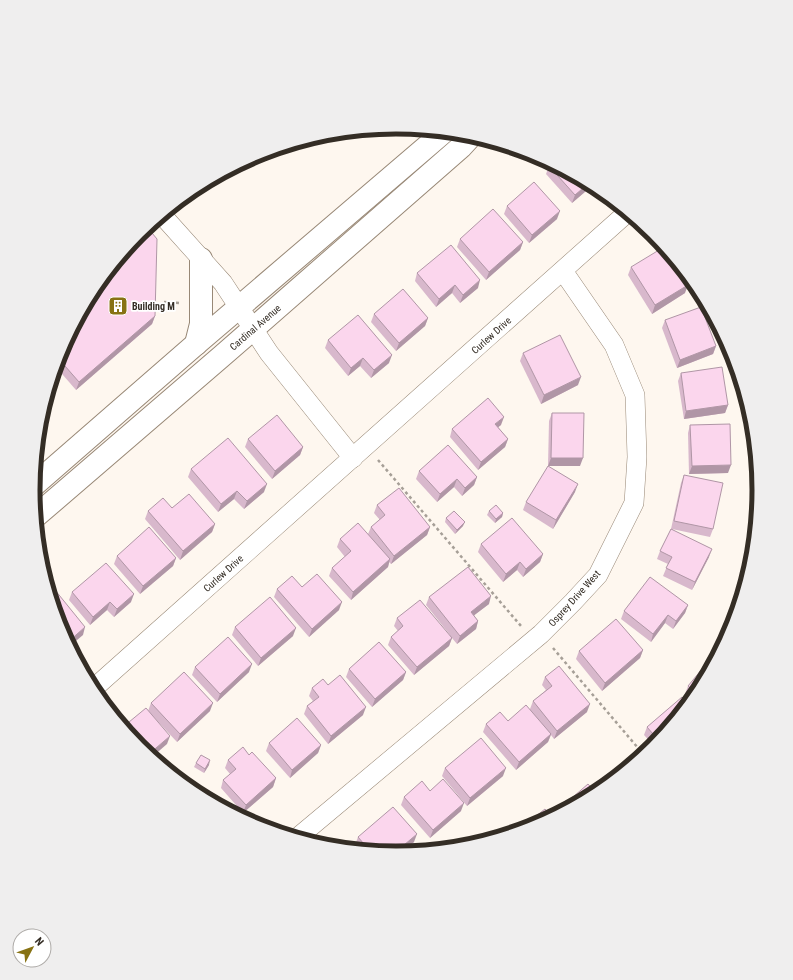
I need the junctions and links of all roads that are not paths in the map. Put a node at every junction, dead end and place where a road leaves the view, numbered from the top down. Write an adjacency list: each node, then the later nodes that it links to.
1 (439, 136): 7 (street)
2 (467, 140): 8 (street, Cardinal Avenue)
3 (624, 215): 6 (street, Curlew Drive)
4 (165, 219): 5 (street)
5 (201, 259): 7 (street); 9 (street)
6 (563, 271): 10 (street, Curlew Drive); 14 (street, Osprey Drive West)
7 (240, 308): 8 (street); 9 (street)
8 (252, 329): 10 (street); 12 (street, Cardinal Avenue)
9 (196, 344): 11 (street)
10 (360, 452): 13 (street, Curlew Drive)
11 (40, 480)
12 (41, 512)
13 (98, 685)
14 (302, 834)

